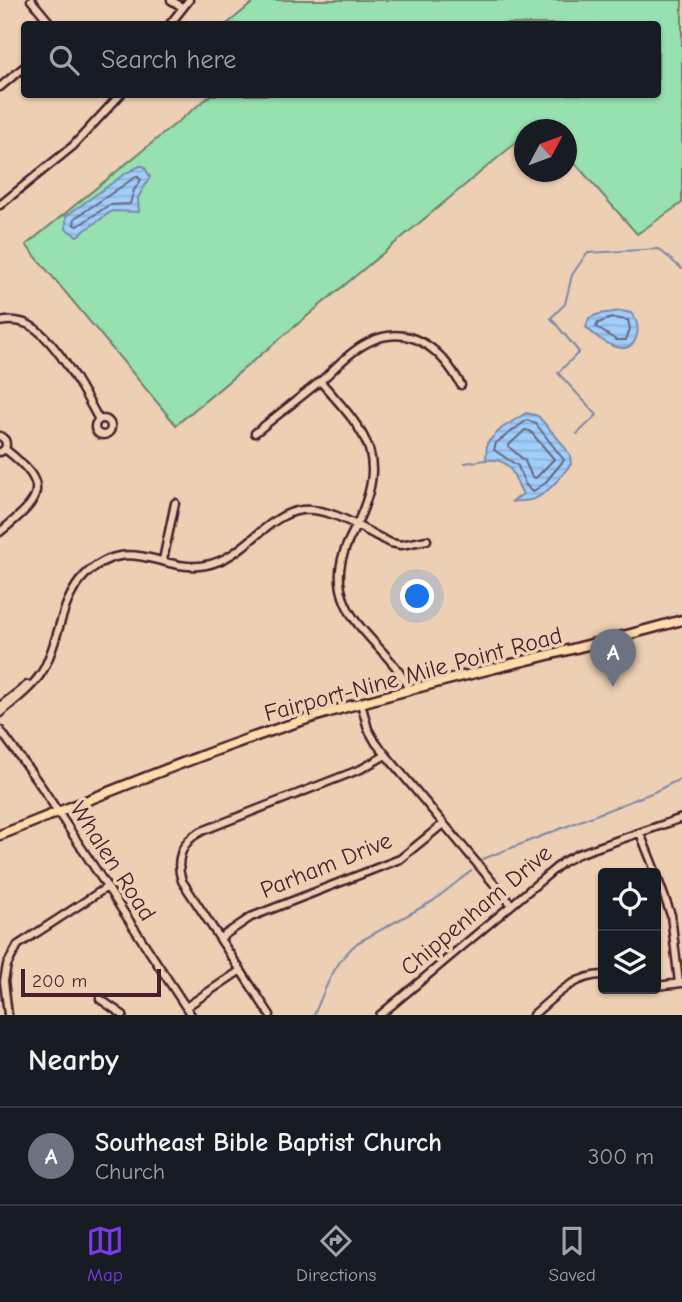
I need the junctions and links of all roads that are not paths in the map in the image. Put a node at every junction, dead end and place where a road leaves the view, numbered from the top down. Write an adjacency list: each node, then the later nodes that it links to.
1 (31, 0): 5 (street)
2 (171, 0): 4 (street)
3 (189, 0): 4 (street)
4 (182, 7): 6 (street)
5 (48, 21)
6 (172, 21)
7 (21, 70): 8 (street)
8 (0, 87)
9 (117, 98): 10 (street)
10 (0, 205)
11 (0, 322): 14 (street)
12 (320, 381): 13 (street); 15 (street); 19 (street)
13 (461, 384)
14 (99, 420)
15 (255, 433)
16 (0, 436): 17 (street)
17 (2, 451): 20 (street)
18 (175, 503): 22 (street)
19 (356, 526): 21 (street); 22 (street); 25 (street)
20 (0, 532)
21 (427, 540)
22 (163, 560): 24 (street)
23 (682, 620): 25 (main road, Fairport-Nine Mile Point Road)
24 (37, 678): 27 (street); 28 (street)
25 (409, 691): 26 (main road, Fairport-Nine Mile Point Road)
26 (361, 703): 30 (street); 31 (main road, Fairport-Nine Mile Point Road)
27 (0, 706)
28 (0, 713)
29 (0, 730): 31 (street, Whalen Road)
30 (386, 755): 33 (street); 40 (street)
31 (59, 813): 35 (main road, Fairport-Nine Mile Point Road); 37 (street, Whalen Road)
32 (682, 818): 34 (street, Chippenham Drive)
33 (443, 824): 39 (street); 40 (street, Parham Drive)
34 (639, 833): 36 (street); 39 (street, Chippenham Drive)
35 (0, 835)
36 (654, 868)
37 (107, 887): 46 (street, Whalen Road); 47 (street)
38 (661, 888): 43 (street)
39 (511, 904): 51 (street, Chippenham Drive)
40 (220, 937): 41 (street)
41 (241, 970): 46 (street); 50 (street)
42 (598, 975): 52 (street)
43 (680, 983): 44 (street)
44 (661, 985)
45 (100, 999): 48 (street)
46 (186, 1007): 49 (street, Whalen Road)
47 (8, 1015)
48 (123, 1015)
49 (191, 1015)
50 (270, 1015)
51 (380, 1015)
52 (533, 1015)

